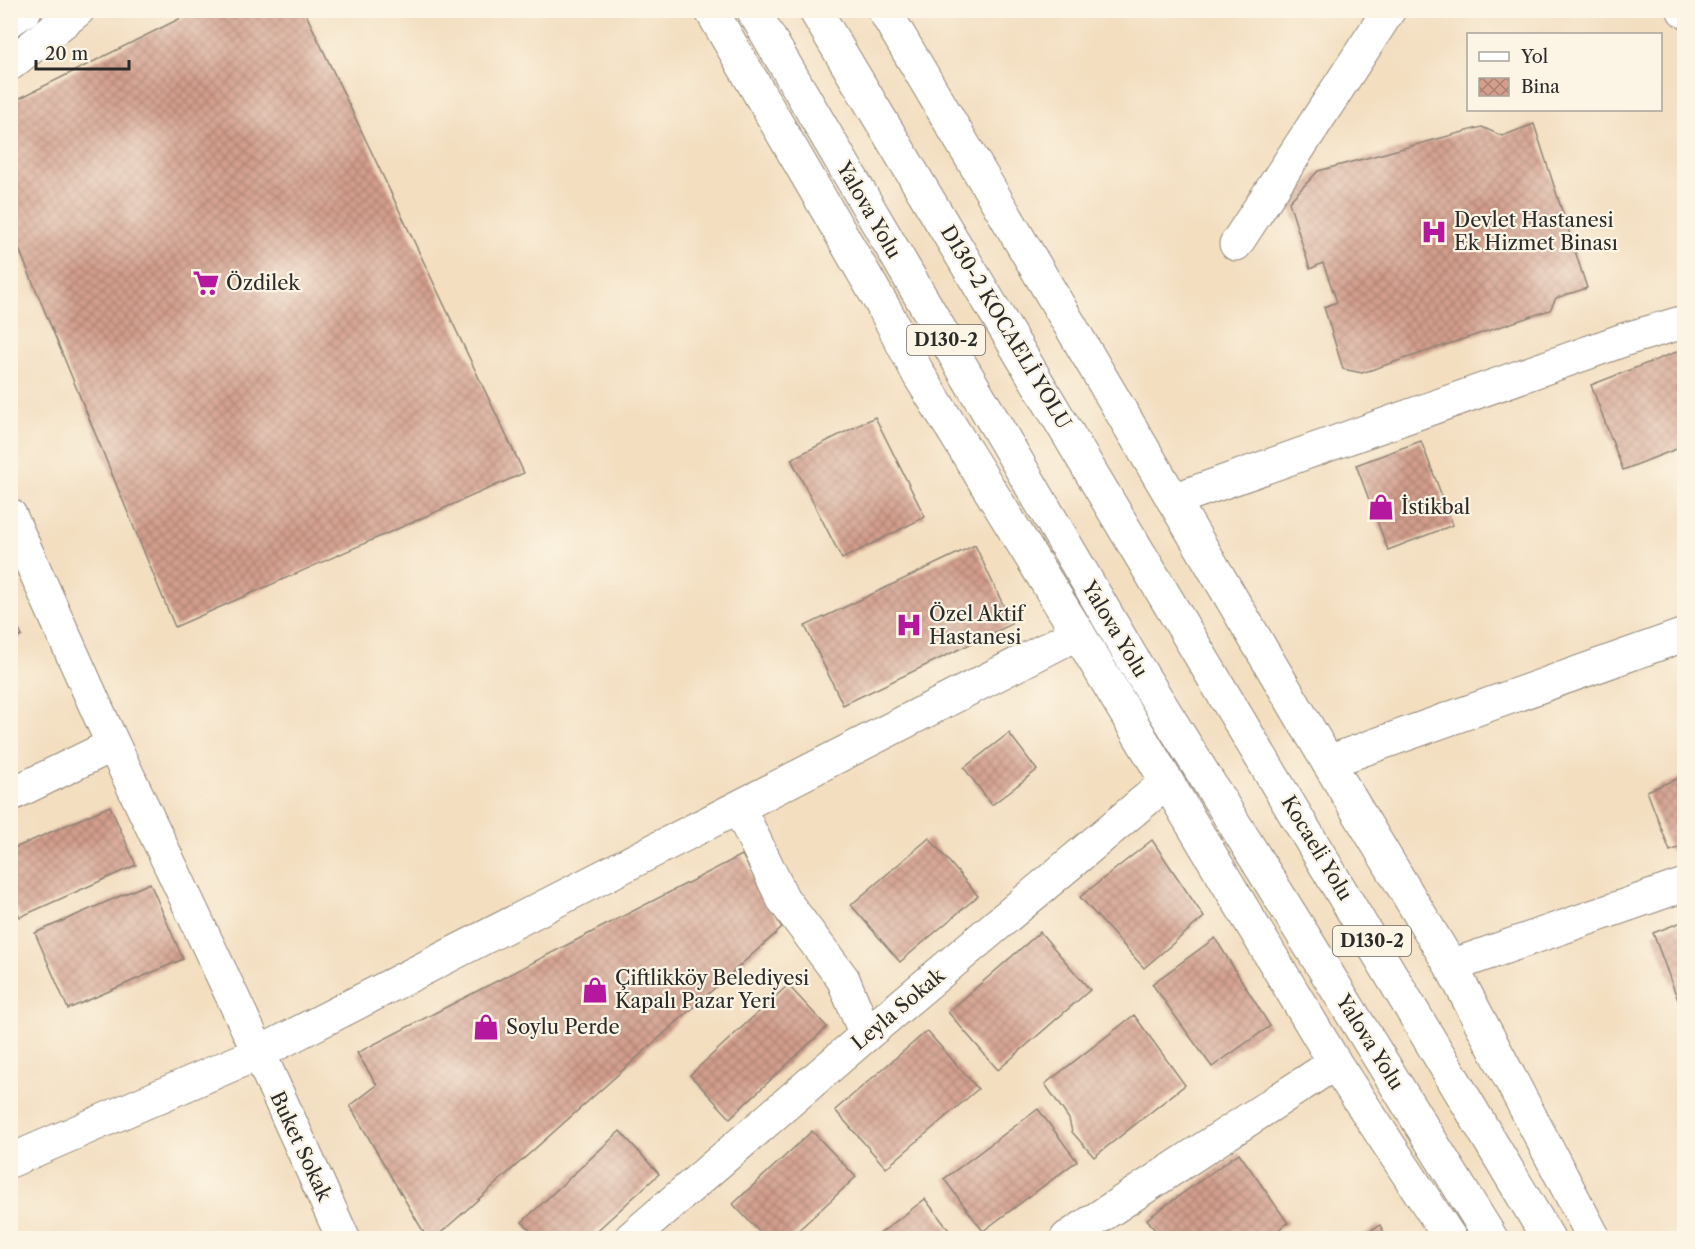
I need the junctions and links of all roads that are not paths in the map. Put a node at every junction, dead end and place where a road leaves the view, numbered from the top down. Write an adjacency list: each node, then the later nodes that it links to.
1 (25, 10): 8 (main road)
2 (78, 10): 9 (main road)
3 (711, 10): 14 (main road)
4 (753, 10): 32 (main road, Yalova Yolu / D130-2)
5 (815, 10): 16 (main road, D130-2 KOCAELİ YOLU / D130-2)
6 (884, 10): 12 (main road)
7 (1389, 10): 10 (main road)
8 (10, 21)
9 (10, 64)
10 (1236, 244)
11 (1684, 321): 12 (main road)
12 (1173, 500): 18 (main road)
13 (10, 515): 17 (main road, Buket Sokak)
14 (1078, 633): 19 (main road); 21 (main road)
15 (1684, 635): 18 (main road)
16 (1195, 644): 33 (main road, Kocaeli̇ Yolu / D130-2)
17 (113, 745): 20 (main road); 25 (main road, Buket Sokak)
18 (1328, 762): 23 (main road)
19 (1167, 782): 24 (main road, Leyla Sokak); 26 (main road)
20 (10, 795)
21 (739, 808): 24 (main road); 25 (main road)
22 (1684, 885): 23 (main road)
23 (1451, 966): 34 (main road)
24 (866, 1035): 29 (main road, Leyla Sokak)
25 (258, 1053): 27 (main road); 28 (main road, Buket Sokak)
26 (1335, 1063): 30 (main road); 31 (main road)
27 (10, 1161)
28 (343, 1239)
29 (631, 1239)
30 (1067, 1239)
31 (1450, 1239)
32 (1491, 1239)
33 (1548, 1239)
34 (1594, 1239)

